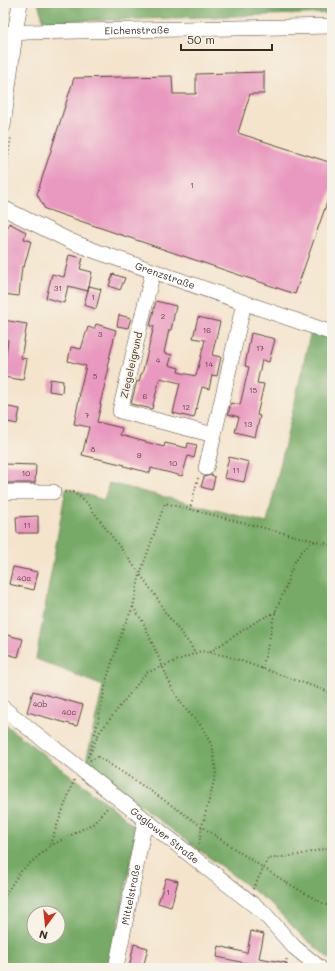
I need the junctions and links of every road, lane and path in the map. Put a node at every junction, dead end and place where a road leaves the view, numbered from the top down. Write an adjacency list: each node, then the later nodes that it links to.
1 (20, 3): 3 (street)
2 (332, 26): 3 (street, Eichenstraße)
3 (9, 33): 4 (street)
4 (3, 126)
5 (3, 208): 6 (street, Grenzstraße)
6 (153, 272): 7 (street, Grenzstraße); 9 (street, Ziegeleigrund)
7 (244, 303): 8 (street, Grenzstraße); 9 (street)
8 (332, 333)
9 (214, 435): 10 (street)
10 (206, 468): 13 (path)
11 (3, 492): 12 (street)
12 (53, 492): 16 (path)
13 (190, 510): 14 (path); 16 (path)
14 (314, 541): 15 (path); 18 (path)
15 (332, 545)
16 (140, 574): 17 (path); 20 (path)
17 (133, 607): 21 (path); 25 (path)
18 (276, 612): 19 (path); 22 (path)
19 (209, 652): 20 (path); 22 (path)
20 (195, 653): 21 (path)
21 (162, 666): 25 (path); 29 (path)
22 (262, 669): 23 (path)
23 (332, 693)
24 (3, 708): 28 (street, Gaglower Straße)
25 (86, 762): 29 (path)
26 (74, 778): 30 (path)
27 (109, 805): 30 (path)
28 (146, 821): 38 (street, Mittelstraße); 40 (street, Gaglower Straße)
29 (202, 826): 31 (path); 33 (path)
30 (48, 847): 35 (path)
31 (199, 847)
32 (332, 847): 33 (path)
33 (263, 867): 34 (path); 36 (path)
34 (252, 889)
35 (3, 898)
36 (332, 908)
37 (288, 955): 39 (path)
38 (116, 968)
39 (285, 968)
40 (320, 968)

